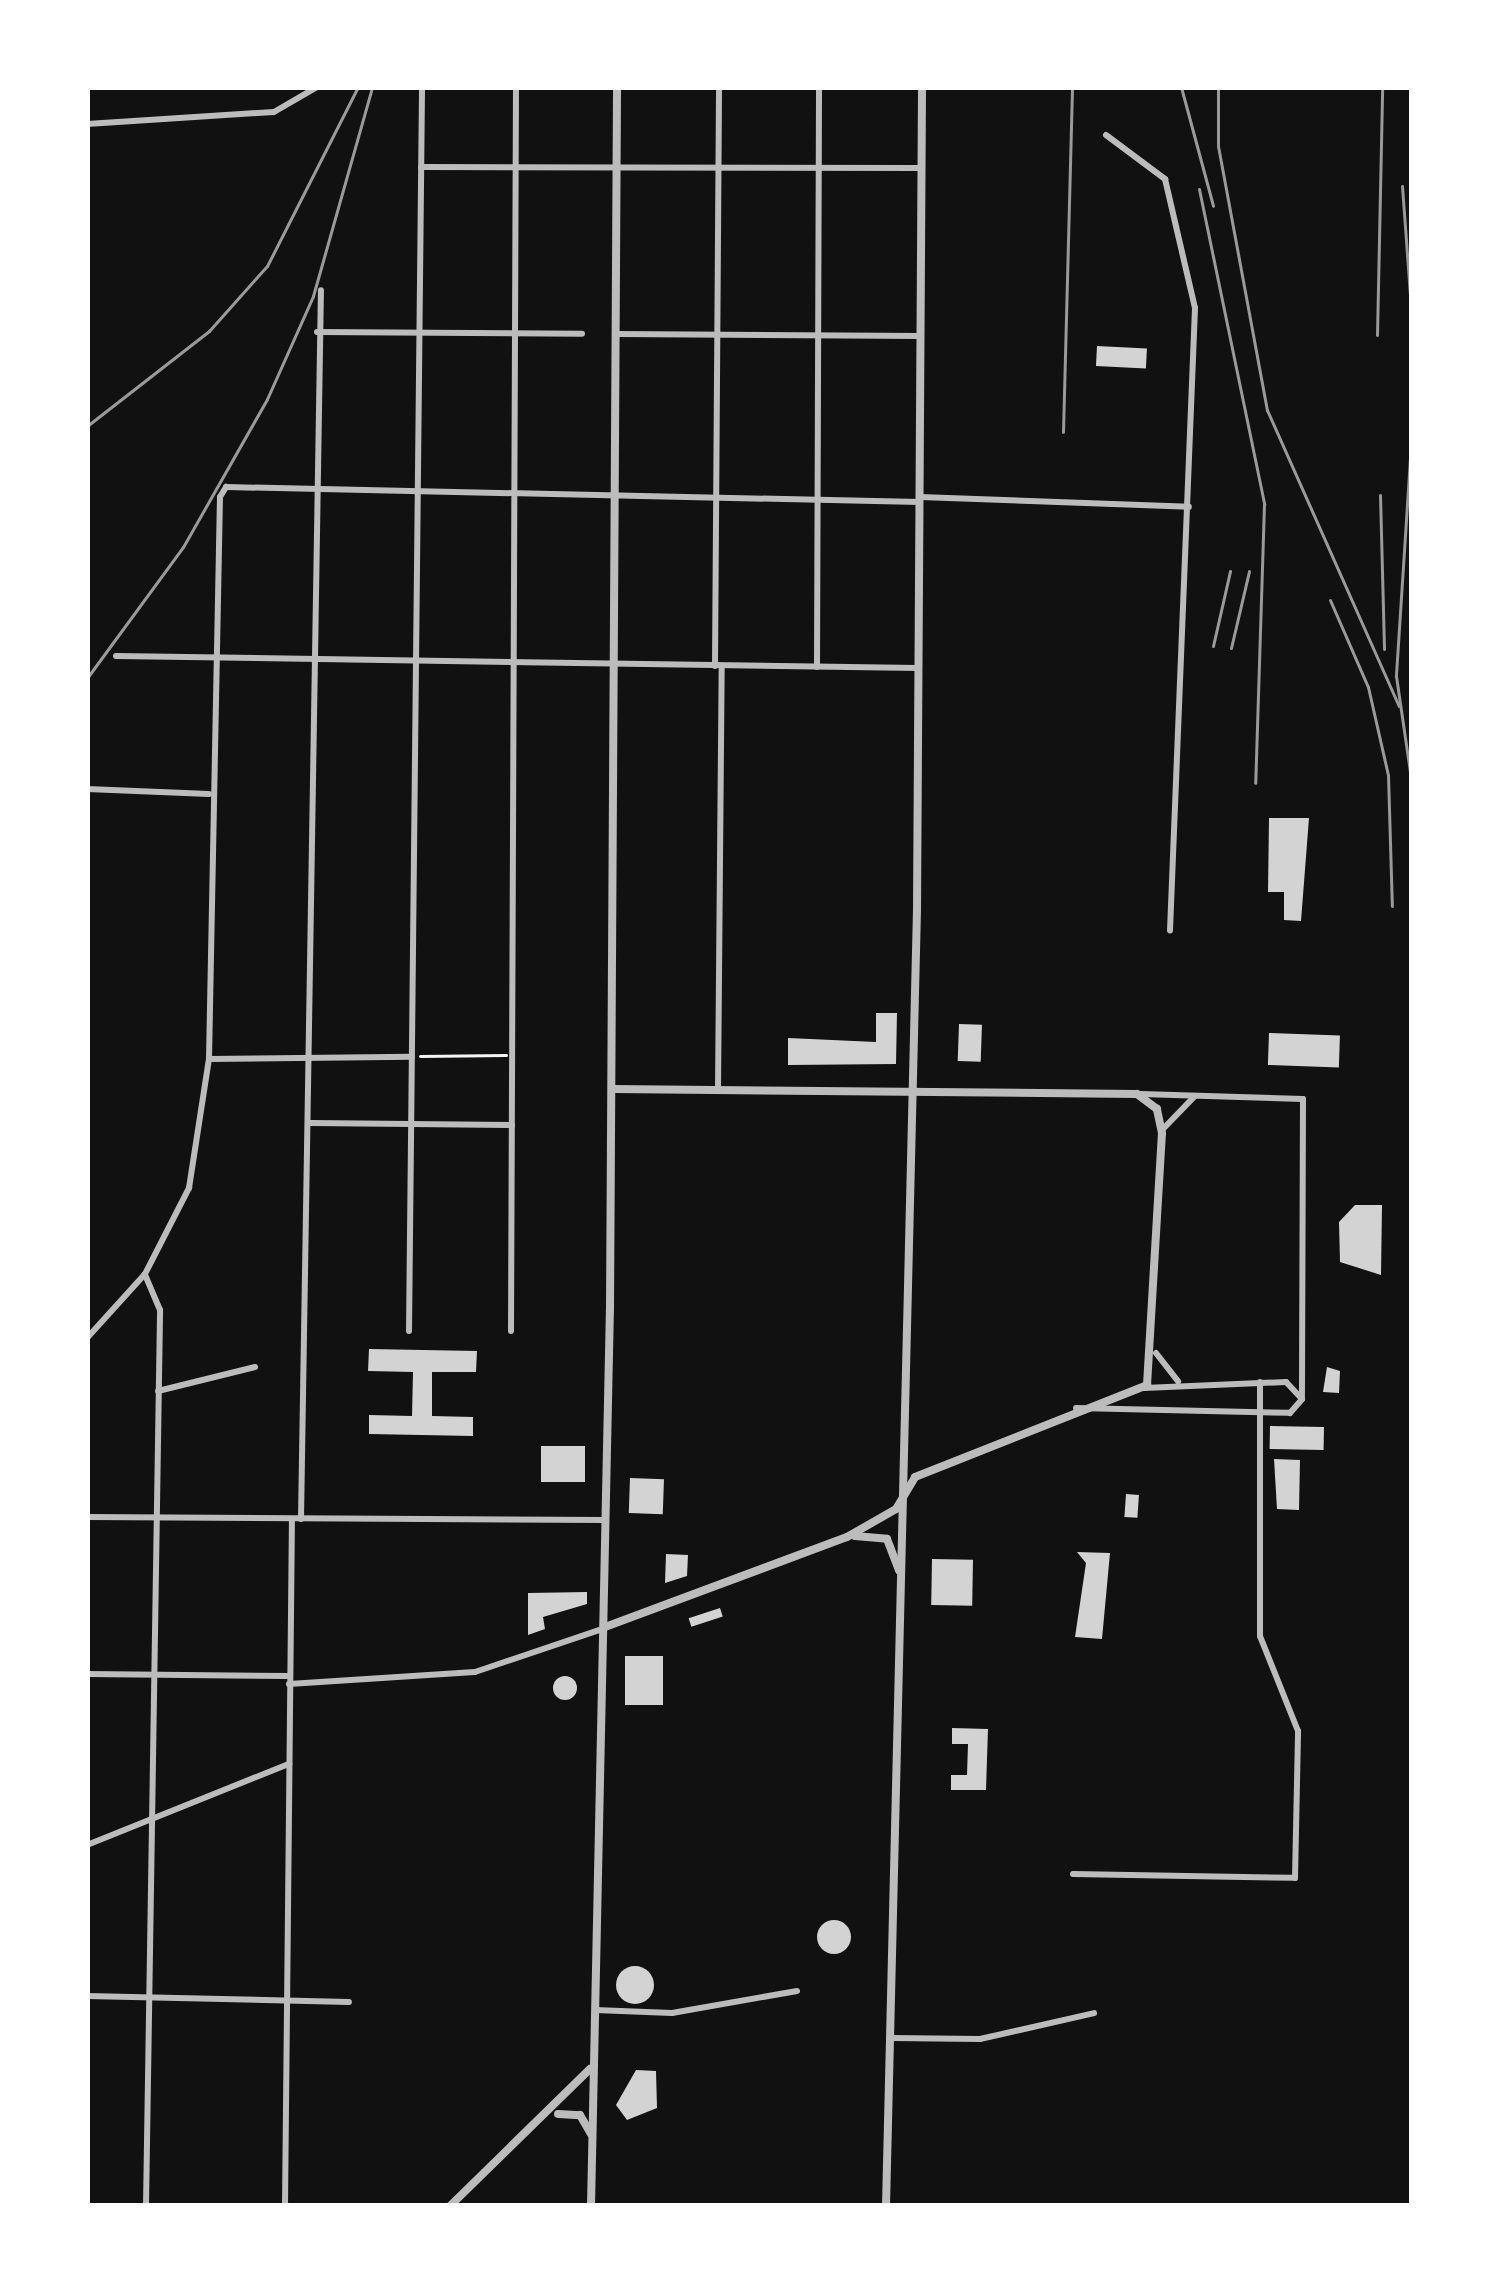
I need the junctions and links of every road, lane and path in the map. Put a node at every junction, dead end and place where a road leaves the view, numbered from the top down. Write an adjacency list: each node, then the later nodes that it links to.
1 (317, 87): 8 (street)
2 (422, 87): 10 (street)
3 (517, 87): 11 (street)
4 (617, 87): 12 (street)
5 (719, 87): 13 (street)
6 (819, 87): 14 (street)
7 (922, 87): 15 (street)
8 (87, 124)
9 (1106, 135): 32 (street)
10 (422, 167): 11 (street); 18 (street)
11 (516, 167): 12 (street); 19 (street)
12 (617, 167): 13 (street); 21 (street)
13 (719, 168): 14 (street); 22 (street)
14 (819, 168): 15 (street); 23 (street)
15 (922, 168): 24 (street)
16 (321, 290): 17 (street)
17 (317, 332): 18 (street); 25 (street)
18 (420, 333): 19 (street); 26 (street)
19 (516, 333): 20 (street); 27 (street)
20 (582, 334)
21 (617, 334): 22 (street); 29 (street)
22 (719, 335): 23 (street); 28 (street)
23 (818, 335): 24 (street); 30 (street)
24 (921, 336): 31 (street)
25 (314, 496): 26 (street); 34 (street); 35 (street)
26 (418, 497): 27 (street); 36 (street)
27 (516, 498): 29 (street); 37 (street)
28 (716, 498): 29 (street); 30 (street); 39 (street)
29 (616, 499): 38 (street)
30 (818, 500): 31 (street); 40 (street)
31 (920, 500): 32 (street); 41 (street)
32 (1189, 507): 44 (street)
33 (116, 656): 34 (street)
34 (214, 659): 35 (street); 43 (street)
35 (312, 661): 36 (street); 47 (street)
36 (414, 662): 37 (street); 46 (street)
37 (516, 664): 38 (street); 45 (street)
38 (616, 664): 39 (street); 49 (street)
39 (719, 666): 40 (street); 50 (street)
40 (817, 667): 41 (street)
41 (919, 668): 51 (street)
42 (87, 789): 43 (street)
43 (209, 794): 48 (street)
44 (1170, 930)
45 (513, 1055): 46 (path); 55 (street)
46 (412, 1057): 47 (street); 56 (street)
47 (310, 1058): 48 (street); 54 (street)
48 (209, 1059): 58 (street)
49 (612, 1089): 50 (street); 75 (street)
50 (718, 1090): 51 (street)
51 (913, 1092): 52 (street); 71 (street)
52 (1137, 1094): 53 (street); 57 (street)
53 (1200, 1095): 57 (street); 68 (street)
54 (310, 1123): 56 (street); 74 (street)
55 (512, 1125): 56 (street); 60 (street)
56 (411, 1126): 59 (street)
57 (1162, 1133): 62 (street)
58 (145, 1274): 61 (street); 67 (street)
59 (409, 1331)
60 (511, 1331)
61 (87, 1338)
62 (1156, 1353): 64 (street); 66 (street)
63 (255, 1367): 67 (street)
64 (1181, 1382): 65 (street); 66 (street)
65 (1261, 1382): 68 (street); 70 (street)
66 (1141, 1388): 69 (street)
67 (158, 1390): 73 (street)
68 (1302, 1399): 70 (street)
69 (1076, 1408): 70 (street); 71 (street)
70 (1260, 1413): 89 (street)
71 (907, 1486): 76 (street); 78 (street)
72 (87, 1517): 73 (street)
73 (157, 1517): 74 (street); 84 (street)
74 (297, 1519): 75 (street); 85 (street)
75 (606, 1520): 80 (street)
76 (876, 1523): 77 (street); 78 (street)
77 (847, 1537): 79 (street); 81 (street)
78 (905, 1539): 79 (street)
79 (902, 1587): 97 (street)
80 (604, 1599): 81 (street); 82 (street)
81 (629, 1613): 82 (street)
82 (604, 1628): 85 (street); 95 (street)
83 (87, 1674): 84 (street)
84 (153, 1675): 85 (street); 87 (street)
85 (289, 1680): 86 (street)
86 (289, 1764): 87 (street); 93 (street)
87 (151, 1818): 88 (street); 92 (street)
88 (87, 1844)
89 (1073, 1874)
90 (797, 1991): 95 (street)
91 (87, 1996): 92 (street)
92 (148, 1996): 93 (street); 101 (street)
93 (287, 2000): 94 (street); 102 (street)
94 (349, 2002)
95 (595, 2010): 98 (street)
96 (1094, 2012): 97 (street)
97 (891, 2038): 105 (street)
98 (593, 2062): 99 (street); 100 (street)
99 (547, 2121): 100 (street); 103 (street)
100 (592, 2141): 104 (street)
101 (146, 2206)
102 (285, 2206)
103 (451, 2206)
104 (591, 2206)
105 (886, 2206)

